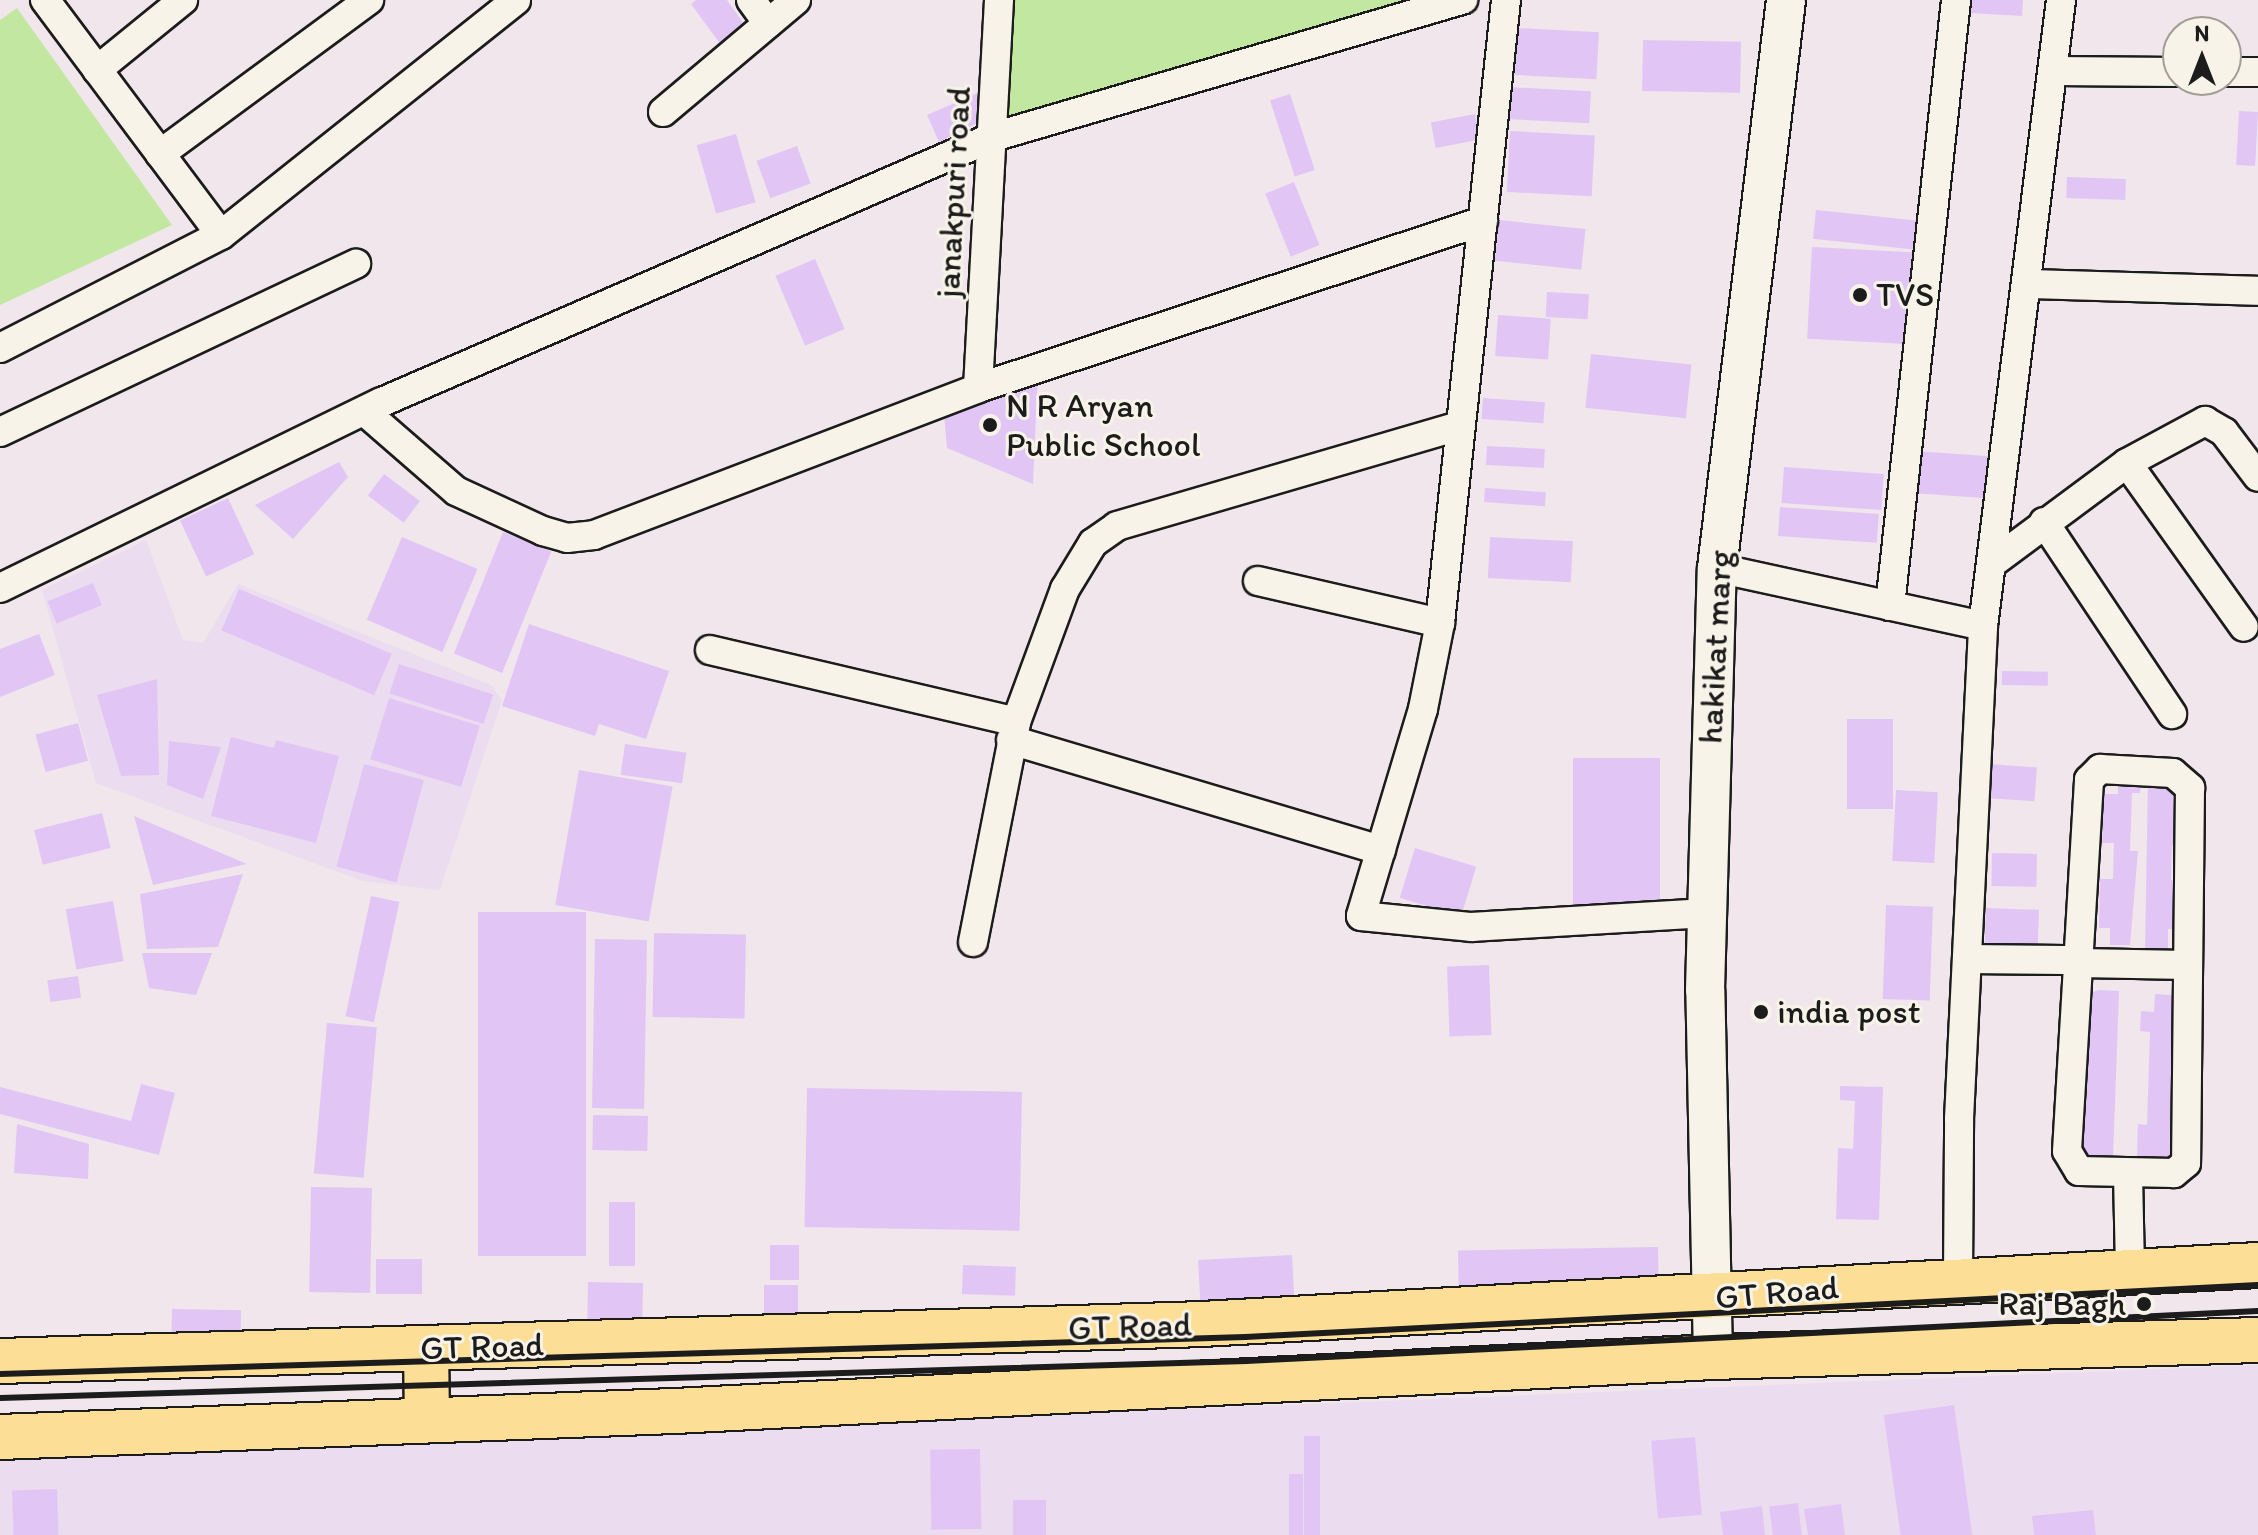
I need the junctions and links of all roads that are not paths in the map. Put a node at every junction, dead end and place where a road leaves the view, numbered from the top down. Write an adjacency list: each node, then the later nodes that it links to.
1 (45, 0): 14 (street)
2 (183, 0): 14 (street)
3 (369, 0): 19 (street)
4 (516, 0): 21 (street)
5 (751, 0): 13 (street)
6 (796, 0): 13 (street)
7 (999, 0): 18 (street, janakpuri road)
8 (1463, 0): 18 (street)
9 (1506, 0): 20 (street)
10 (1786, 0): 34 (street, hakikat marg)
11 (1956, 0): 37 (street)
12 (2061, 0): 15 (street)
13 (768, 23): 17 (street)
14 (97, 70): 19 (street)
15 (2053, 71): 16 (street); 23 (street)
16 (2162, 72)
17 (663, 112)
18 (993, 137): 26 (street, janakpuri road); 27 (street)
19 (160, 154): 21 (street)
20 (1483, 221): 26 (street); 28 (street)
21 (221, 235): 25 (street)
22 (356, 264): 29 (street)
23 (2028, 284): 24 (street); 33 (street)
24 (2258, 291)
25 (0, 348)
26 (978, 388): 27 (street)
27 (364, 411): 36 (street)
28 (1458, 426): 38 (street); 43 (street)
29 (0, 432)
30 (2127, 463): 31 (street); 32 (street); 40 (street)
31 (2258, 477)
32 (2044, 522): 33 (street); 42 (street)
33 (1995, 561): 39 (street)
34 (1717, 568): 37 (street); 45 (street, hakikat marg)
35 (1258, 581): 38 (street)
36 (0, 588)
37 (1890, 606): 39 (street)
38 (1440, 623): 44 (street)
39 (1983, 626): 47 (street)
40 (2244, 627)
41 (710, 650): 43 (street)
42 (2172, 714)
43 (1014, 731): 44 (street); 46 (street)
44 (1381, 850): 45 (street)
45 (1706, 913): 54 (street, hakikat marg)
46 (973, 942)
47 (1967, 959): 48 (street); 53 (street)
48 (2072, 961): 49 (street); 49 (street); 50 (street)
49 (2188, 965): 50 (street)
50 (2128, 1174): 52 (street)
51 (2258, 1265): 52 (highway, GT Road)
52 (2130, 1271): 53 (highway, GT Road)
53 (1958, 1278): 54 (highway, GT Road)
54 (1711, 1298): 55 (highway, GT Road); 58 (street, hakikat marg)
55 (1202, 1324): 57 (highway, GT Road); 60 (highway)
56 (2258, 1340): 58 (highway, GT Road)
57 (426, 1348): 59 (highway, GT Road); 61 (highway)
58 (1713, 1357): 60 (highway, GT Road)
59 (0, 1361)
60 (1207, 1382): 61 (highway, GT Road)
61 (427, 1420): 62 (highway, GT Road)
62 (0, 1437)

